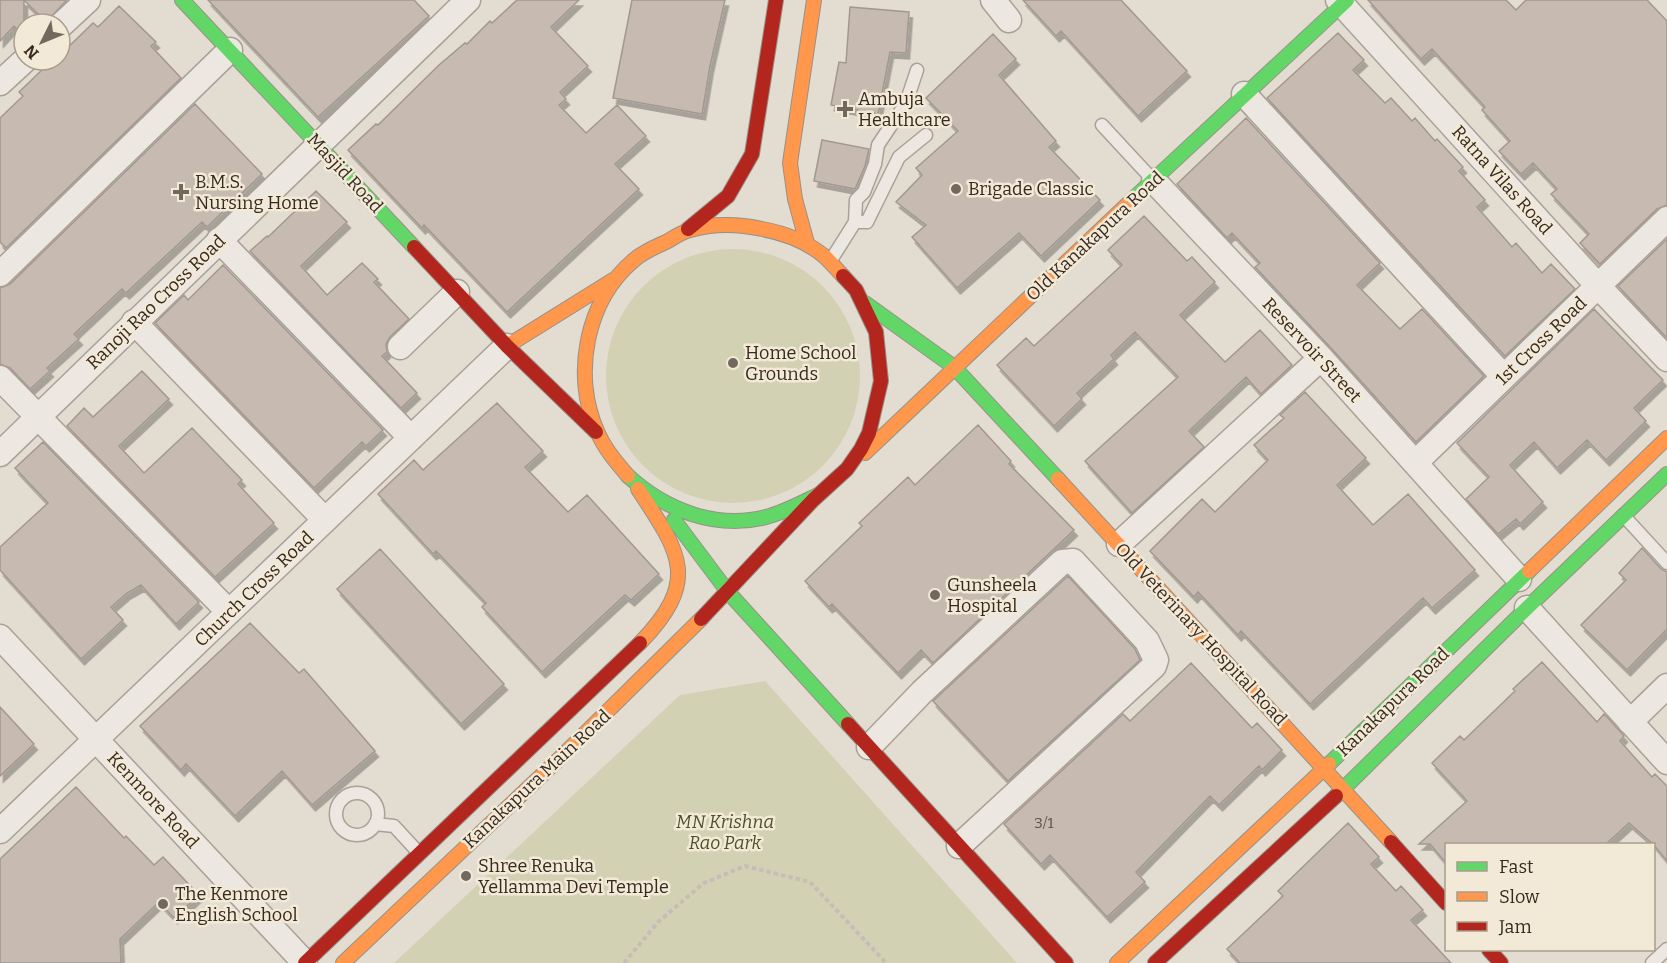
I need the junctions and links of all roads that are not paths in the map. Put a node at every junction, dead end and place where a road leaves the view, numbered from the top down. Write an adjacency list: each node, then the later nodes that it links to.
1 (88, 0): 8 (street)
2 (182, 0): 10 (main road, Masjid Road)
3 (468, 0): 17 (street, Ranoji Rao Cross Road)
4 (776, 0): 21 (main road)
5 (814, 0): 23 (main road)
6 (993, 0): 9 (street)
7 (1342, 2): 14 (main road, Old Kanakapura Road); 27 (street, Ratna Vilas Road)
8 (72, 15)
9 (1009, 20)
10 (230, 50): 17 (main road, Masjid Road); 25 (street)
11 (917, 70): 20 (lane)
12 (12, 72): 13 (street)
13 (0, 83)
14 (1244, 94): 18 (main road, Old Kanakapura Road); 36 (street)
15 (1102, 125): 18 (lane, Reservoir Street)
16 (926, 135): 20 (lane)
17 (318, 145): 22 (street, Ranoji Rao Cross Road); 28 (main road, Masjid Road)
18 (1154, 181): 33 (street, Reservoir Street); 35 (main road, Old Kanakapura Road)
19 (1667, 219): 27 (street, 1st Cross Road)
20 (855, 222): 24 (lane)
21 (688, 229): 23 (main road); 26 (main road)
22 (219, 240): 30 (street, Ranoji Rao Cross Road); 40 (street)
23 (807, 243): 24 (main road)
24 (831, 260): 29 (main road)
25 (0, 274)
26 (616, 278): 31 (main road); 39 (main road)
27 (1598, 286): 34 (street, Ratna Vilas Road); 36 (street, 1st Cross Road)
28 (457, 292): 31 (main road, Masjid Road); 32 (street)
29 (865, 303): 35 (main road, Old Veterinary Hospital Road); 44 (main road)
30 (134, 322): 38 (street, Ranoji Rao Cross Road); 50 (street)
31 (507, 346): 39 (main road, Masjid Road); 40 (street, Church Cross Road)
32 (400, 347)
33 (1321, 358): 43 (street, Reservoir Street); 51 (street)
34 (1667, 359)
35 (954, 367): 44 (main road, Old Kanakapura Road); 51 (main road, Old Veterinary Hospital Road)
36 (1504, 377): 43 (street, 1st Cross Road)
37 (0, 378): 38 (street)
38 (39, 418): 42 (street, Ranoji Rao Cross Road); 56 (street)
39 (597, 432): 46 (main road)
40 (411, 438): 50 (street, Church Cross Road)
41 (1667, 438): 53 (main road, Kanakapura Road)
42 (0, 454)
43 (1416, 463): 53 (street, Reservoir Street)
44 (844, 472): 47 (main road)
45 (1667, 474): 49 (main road, Kanakapura Road)
46 (633, 482): 48 (main road); 68 (main road)
47 (818, 495): 48 (main road); 54 (main road, Kanakapura Main Road)
48 (661, 502): 54 (main road)
49 (1623, 515): 52 (lane); 55 (main road, Kanakapura Road)
50 (325, 520): 56 (street, Church Cross Road)
51 (1119, 544): 63 (main road, Old Veterinary Hospital Road)
52 (1667, 563)
53 (1519, 579): 63 (main road, Kanakapura Road)
54 (728, 592): 61 (main road); 73 (main road, Kanakapura Main Road)
55 (1527, 608): 59 (street); 64 (main road, Kanakapura Road)
56 (229, 612): 60 (street, Church Cross Road)
57 (0, 638): 60 (street, Kenmore Road)
58 (1667, 686): 59 (street)
59 (1630, 722): 62 (street)
60 (96, 740): 66 (street, Church Cross Road); 72 (street, Kenmore Road)
61 (869, 747): 67 (main road); 67 (street)
62 (1667, 762)
63 (1324, 769): 64 (main road, Old Veterinary Hospital Road); 75 (main road, Kanakapura Road)
64 (1343, 790): 69 (main road, Old Veterinary Hospital Road); 76 (main road, Kanakapura Road)
65 (375, 824): 68 (lane)
66 (0, 831)
67 (959, 846): 74 (main road)
68 (419, 853): 72 (main road)
69 (1445, 902)
70 (1667, 949): 78 (lane)
71 (1490, 951): 77 (main road)
72 (305, 963)
73 (343, 963)
74 (1066, 963)
75 (1117, 963)
76 (1155, 963)
77 (1502, 963)
78 (1652, 963)

